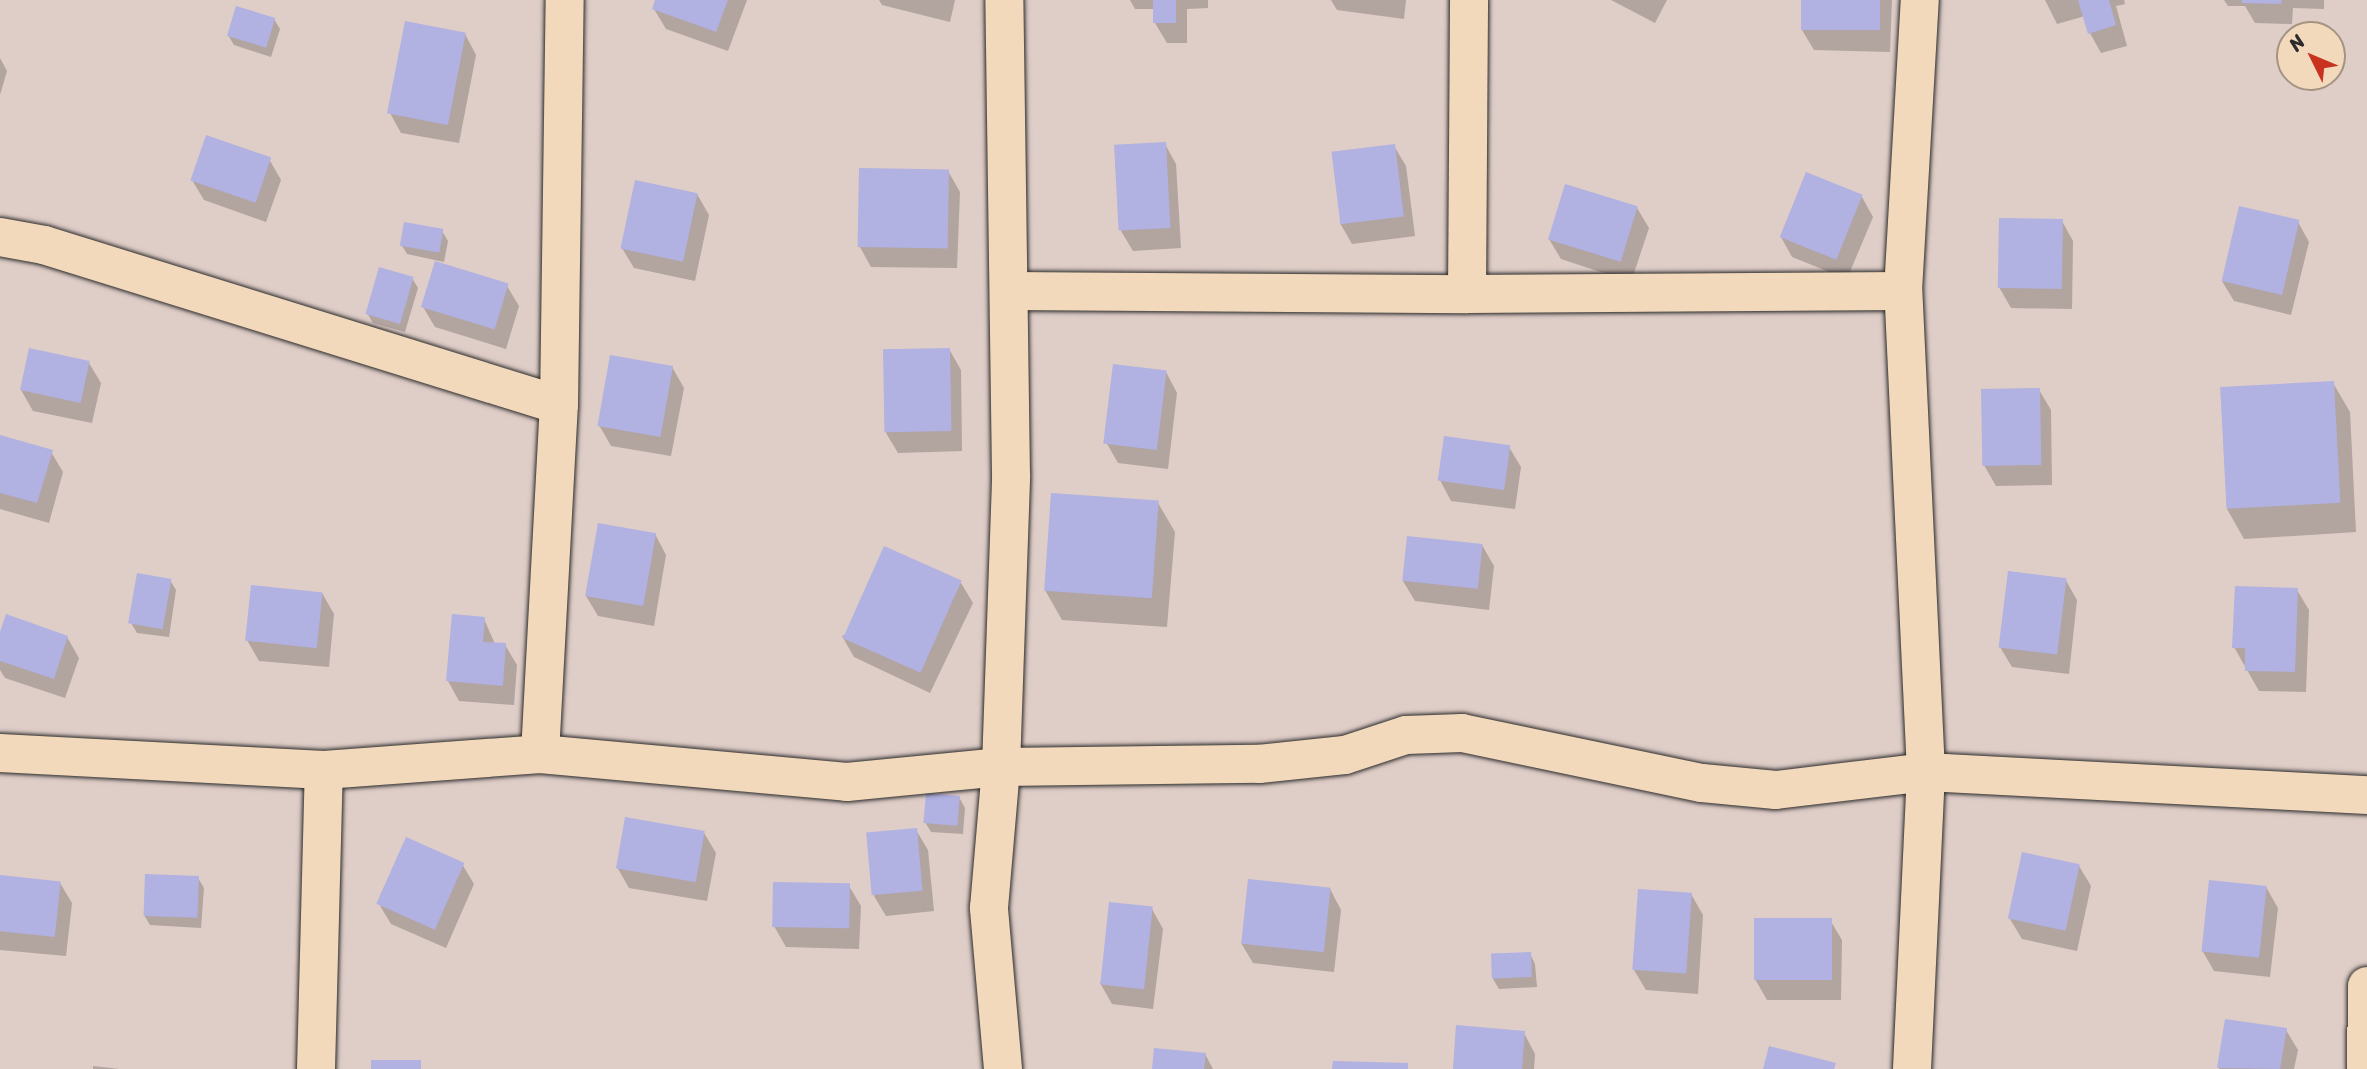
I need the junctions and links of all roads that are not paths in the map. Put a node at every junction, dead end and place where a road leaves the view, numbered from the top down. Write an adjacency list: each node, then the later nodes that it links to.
1 (565, 0): 9 (street)
2 (1004, 0): 7 (street)
3 (1469, 0): 8 (street)
4 (1920, 0): 6 (street)
5 (0, 237): 9 (street)
6 (1903, 290): 8 (street); 14 (street)
7 (1010, 291): 8 (street); 12 (street)
8 (1467, 294)
9 (559, 405): 11 (street)
10 (0, 753): 13 (street)
11 (540, 754): 12 (street); 13 (street)
12 (1002, 767): 14 (street); 18 (street)
13 (324, 770): 17 (street)
14 (1926, 772): 15 (street); 19 (street)
15 (2367, 795)
16 (2367, 986): 20 (street)
17 (316, 1069)
18 (1003, 1069)
19 (1912, 1069)
20 (2366, 1069)

